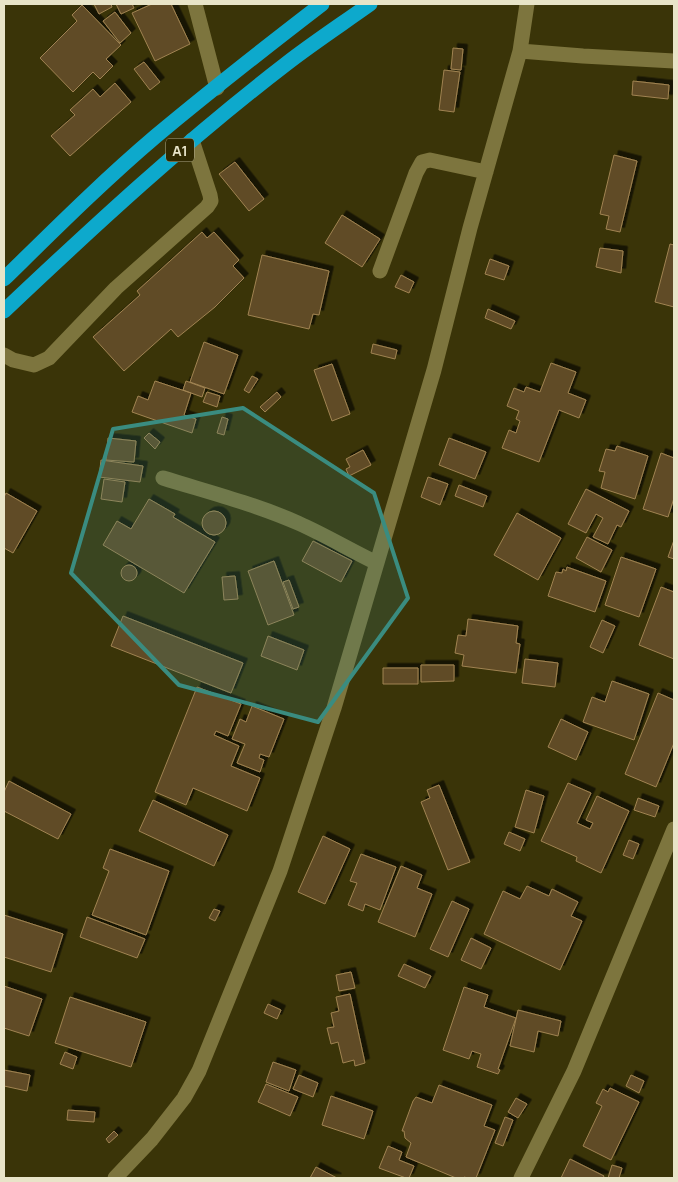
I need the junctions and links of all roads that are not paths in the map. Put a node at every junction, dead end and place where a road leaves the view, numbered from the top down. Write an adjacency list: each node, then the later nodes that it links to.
1 (195, 4): 7 (street)
2 (322, 4): 7 (highway, A1)
3 (370, 4): 8 (highway, A1)
4 (527, 4): 5 (street)
5 (520, 51): 6 (street); 9 (street)
6 (674, 62)
7 (217, 88): 11 (highway, A1)
8 (192, 140): 12 (highway, A1); 13 (street)
9 (486, 172): 10 (street); 15 (street)
10 (380, 271)
11 (4, 278)
12 (4, 311)
13 (4, 355)
14 (163, 478): 15 (street)
15 (377, 563): 17 (street)
16 (674, 829): 18 (street)
17 (115, 1178)
18 (520, 1178)

